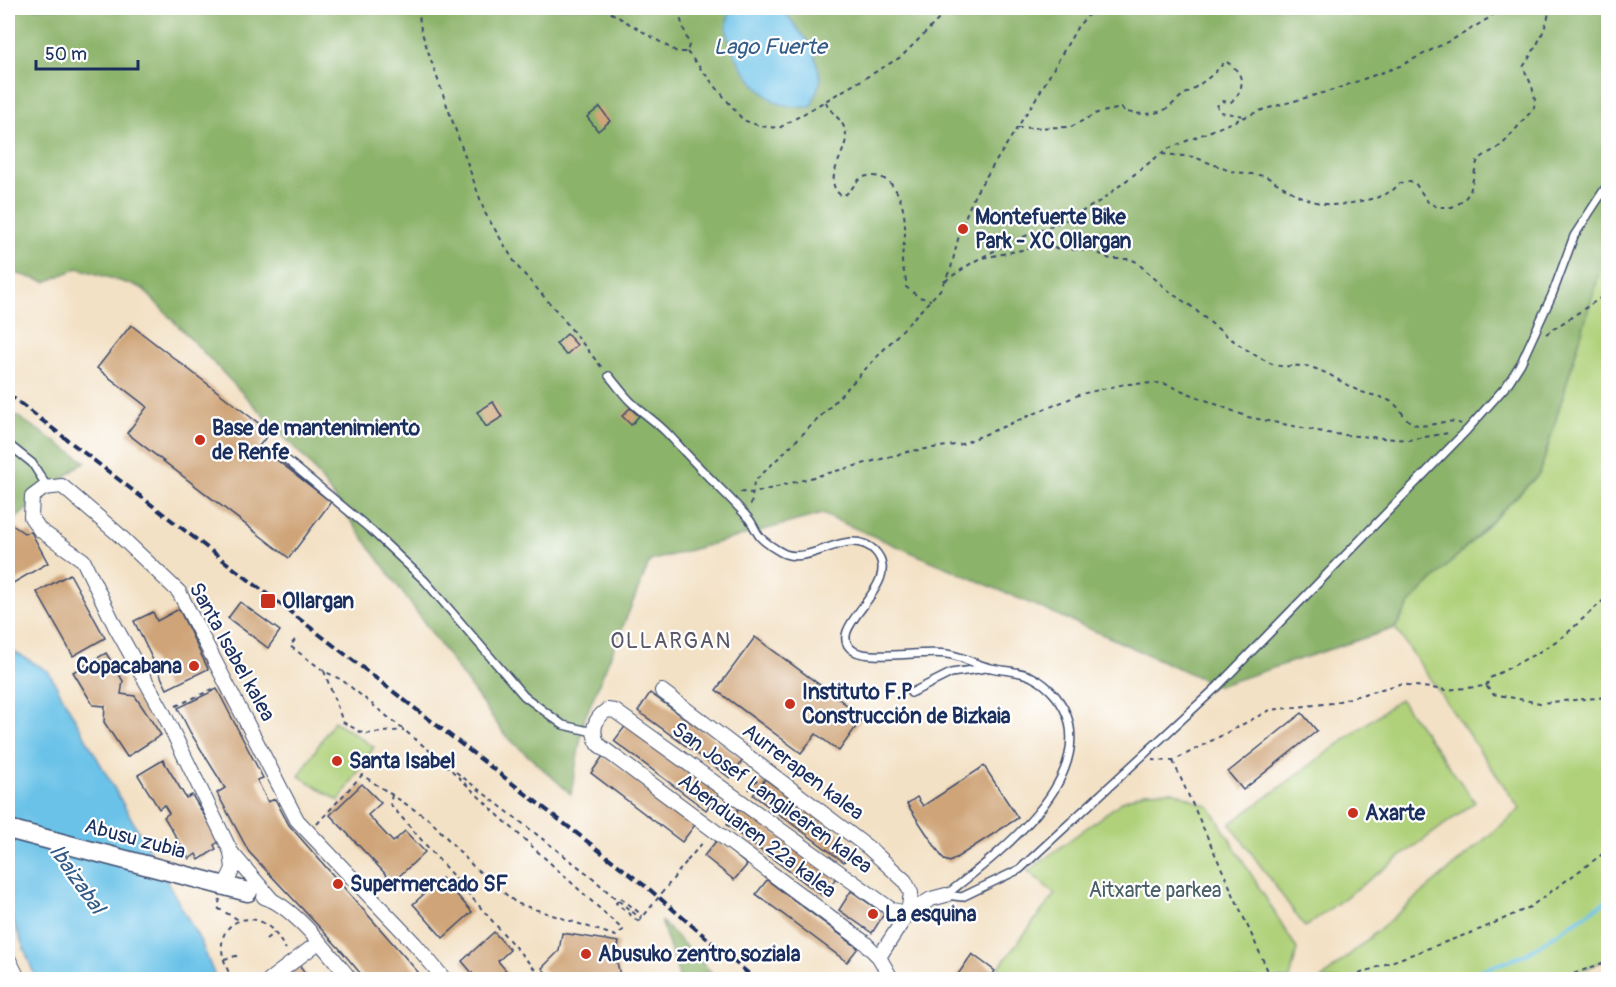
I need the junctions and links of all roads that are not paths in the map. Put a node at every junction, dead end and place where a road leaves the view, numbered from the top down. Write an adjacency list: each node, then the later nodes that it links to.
1 (1608, 184): 14 (lane)
2 (609, 376): 6 (lane)
3 (8, 444): 5 (lane)
4 (288, 461): 9 (lane)
5 (48, 488): 11 (street); 23 (street, Santa Isabel kalea)
6 (989, 668): 8 (lane); 14 (lane)
7 (662, 691): 16 (street, Aurrerapen kalea)
8 (911, 693)
9 (593, 732): 16 (street, San Josef Langilearen kalea); 18 (street, Abenduaren 22a kalea)
10 (8, 829): 12 (street, Abusu zubia)
11 (231, 852): 12 (street); 15 (street)
12 (221, 884): 13 (street, Abusu zubia)
13 (248, 892): 15 (street)
14 (945, 896): 16 (street)
15 (272, 900): 17 (street)
16 (908, 913): 18 (street)
17 (319, 942): 21 (street); 22 (street)
18 (879, 957): 24 (street, Abenduaren 22a kalea)
19 (8, 958): 20 (street)
20 (19, 980)
21 (269, 980)
22 (351, 980)
23 (445, 980)
24 (892, 980)

